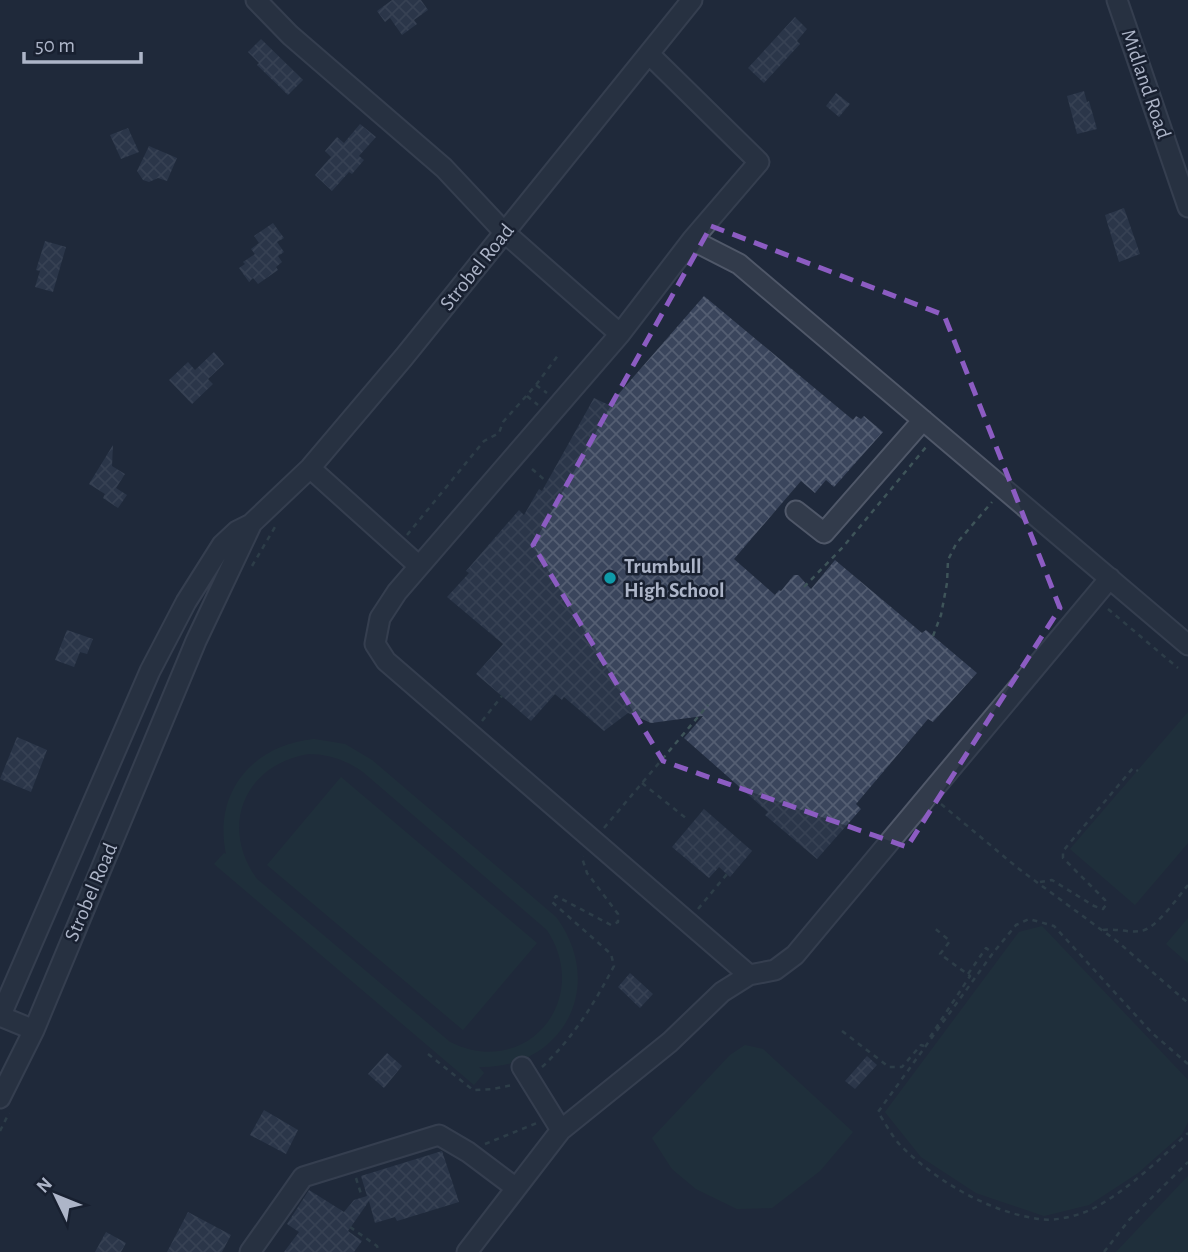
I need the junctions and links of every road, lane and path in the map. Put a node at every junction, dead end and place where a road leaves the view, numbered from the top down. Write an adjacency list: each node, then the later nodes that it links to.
1 (256, 0): 6 (street)
2 (692, 0): 4 (street, Strobel Road)
3 (1117, 0): 5 (street, Midland Road)
4 (649, 54): 6 (street, Strobel Road); 7 (street)
5 (1188, 207)
6 (504, 232): 8 (street); 13 (street, Strobel Road)
7 (692, 240): 8 (street); 10 (street)
8 (620, 334): 20 (street)
9 (559, 354): 19 (path)
10 (920, 434): 11 (path); 16 (street); 22 (street); 23 (path)
11 (934, 450)
12 (536, 463): 14 (path)
13 (310, 468): 18 (street, Strobel Road); 19 (street)
14 (547, 482)
15 (1001, 505): 25 (path)
16 (796, 511)
17 (280, 519): 21 (path)
18 (251, 524): 28 (street, Strobel Road); 29 (street, Strobel Road)
19 (397, 546): 20 (street)
20 (419, 566): 37 (street)
21 (250, 571)
22 (1110, 578): 24 (street); 26 (street)
23 (804, 587)
24 (1093, 597): 27 (path); 35 (street)
25 (933, 636)
26 (1188, 645)
27 (1178, 668)
28 (150, 671): 29 (street); 48 (street, Strobel Road)
29 (178, 683): 49 (street, Strobel Road)
30 (502, 696): 32 (path)
31 (708, 705): 34 (path)
32 (477, 727)
33 (1138, 771): 39 (path)
34 (642, 783): 36 (path); 37 (path)
35 (929, 793): 39 (path); 46 (street)
36 (687, 819)
37 (594, 841): 46 (street); 53 (path)
38 (727, 874): 41 (path)
39 (1038, 883): 43 (path)
40 (1188, 885): 43 (path)
41 (690, 908)
42 (932, 926): 45 (path)
43 (1101, 930): 47 (path)
44 (993, 953): 45 (path); 52 (path); 56 (path)
45 (968, 974): 50 (path)
46 (749, 975): 55 (street)
47 (1188, 1003)
48 (0, 1016): 49 (street)
49 (34, 1030): 54 (street, Strobel Road)
50 (842, 1031)
51 (428, 1054): 53 (path)
52 (1188, 1064)
53 (525, 1073): 55 (street)
54 (0, 1098)
55 (561, 1130): 58 (street)
56 (1188, 1133)
57 (1188, 1162): 63 (path)
58 (516, 1188): 60 (street); 62 (street)
59 (350, 1227): 61 (path)
60 (250, 1252)
61 (379, 1252)
62 (467, 1252)
63 (1104, 1252)

